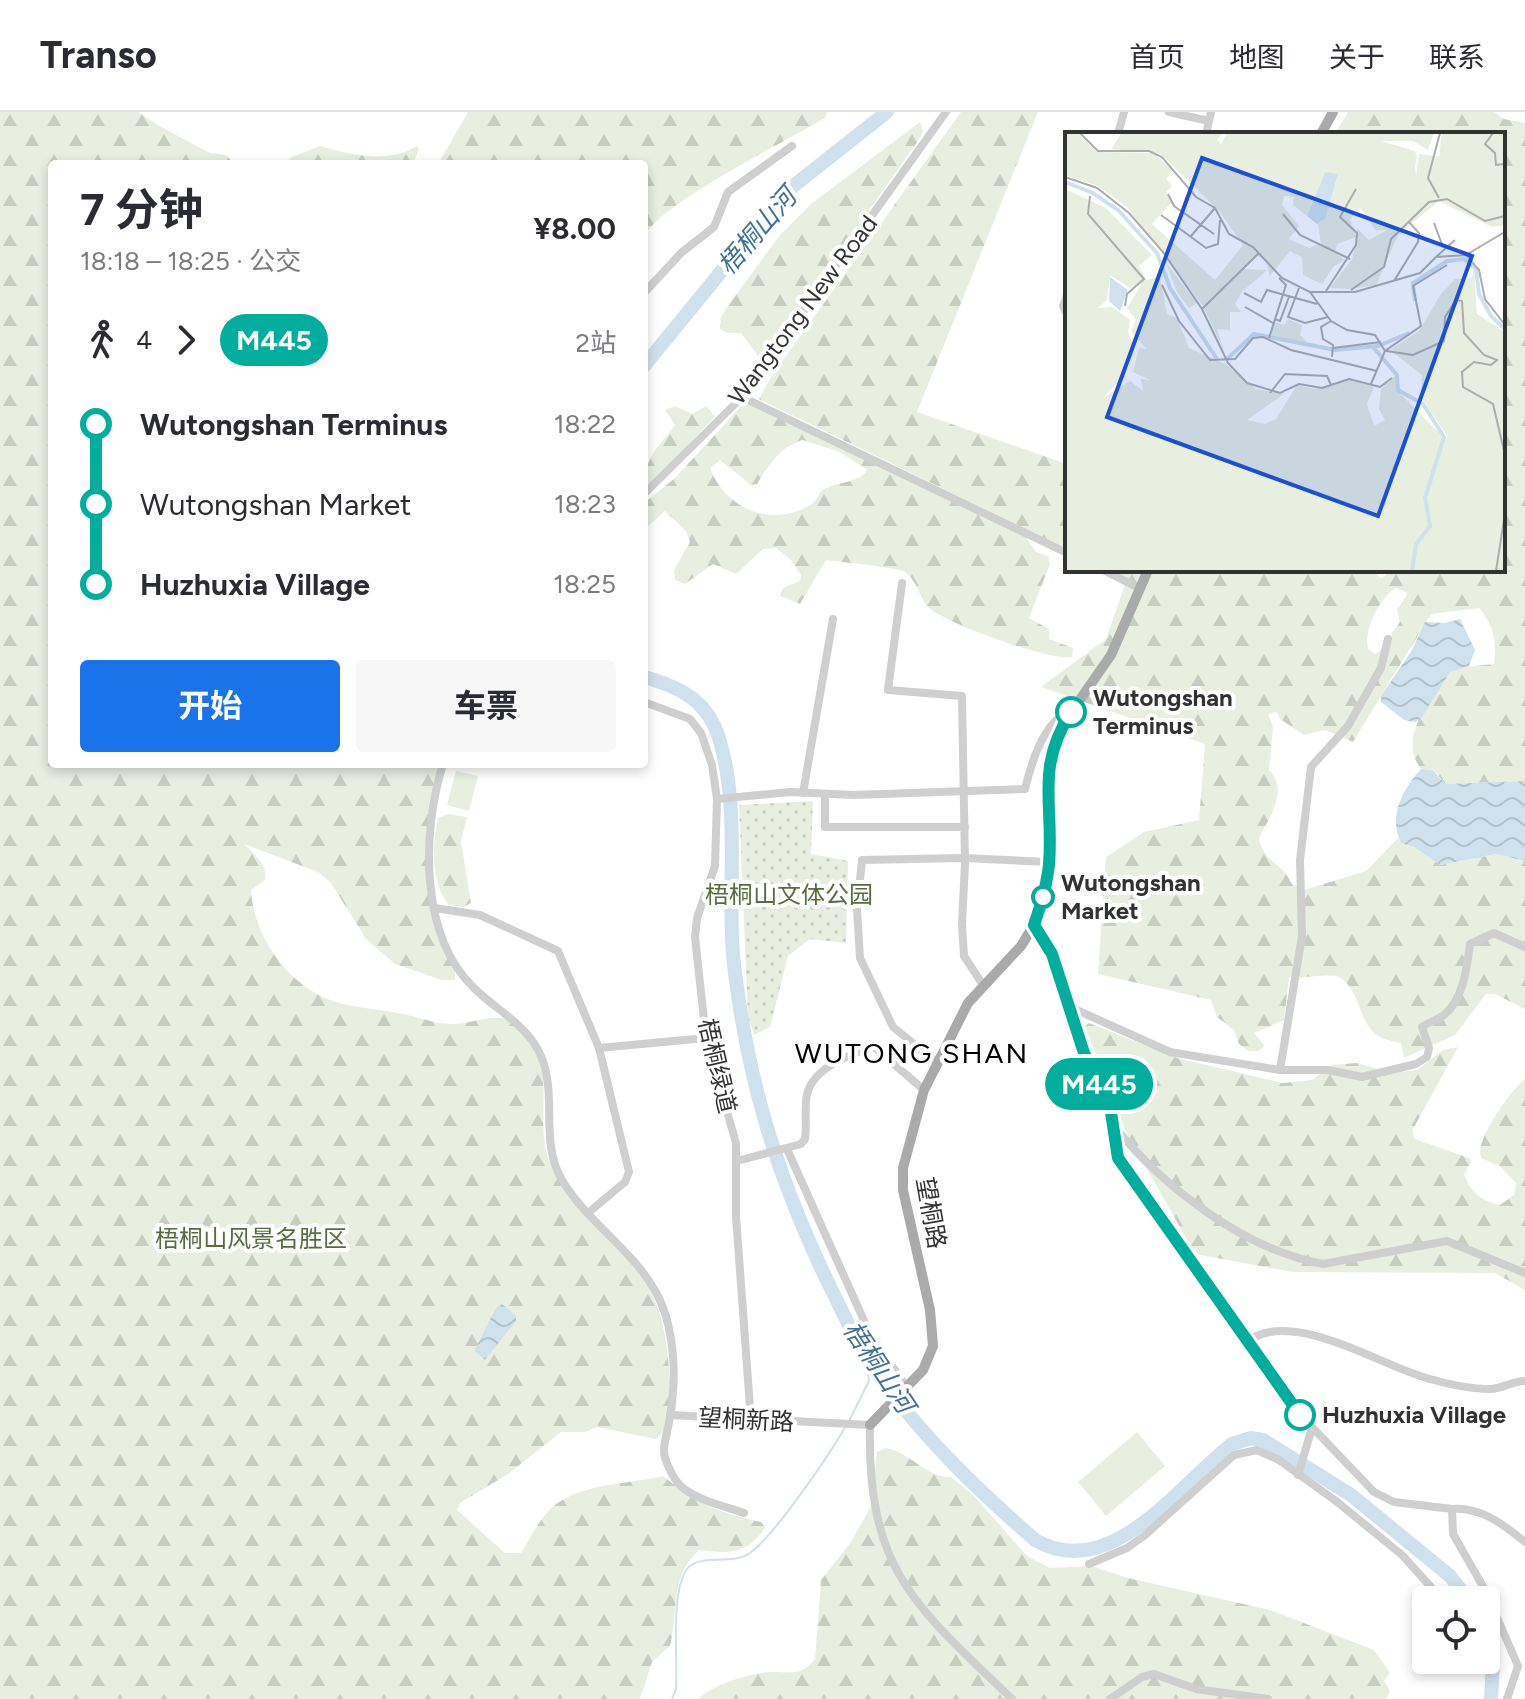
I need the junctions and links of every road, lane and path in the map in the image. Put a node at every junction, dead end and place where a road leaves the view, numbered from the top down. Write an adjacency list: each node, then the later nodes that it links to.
1 (946, 112): 10 (street, Wangtong New Road)
2 (1124, 112): 6 (street)
3 (1169, 112): 5 (street)
4 (1333, 112): 7 (main road)
5 (1210, 116)
6 (1119, 132)
7 (1322, 132)
8 (792, 146): 9 (street)
9 (648, 289)
10 (742, 397): 11 (street, Wangtong New Road); 12 (street)
11 (648, 490)
12 (1065, 552)
13 (1107, 572): 16 (street)
14 (1147, 572): 16 (main road, 望桐路)
15 (902, 583): 22 (street)
16 (1139, 588): 20 (main road, 望桐路)
17 (833, 619): 23 (street)
18 (1388, 639): 37 (street)
19 (648, 703): 25 (street, 梧桐绿道)
20 (1072, 711): 22 (street); 28 (main road, 望桐路)
21 (442, 768): 29 (street)
22 (964, 791): 24 (street); 26 (street)
23 (803, 793): 24 (street); 25 (street)
24 (825, 794): 26 (street)
25 (720, 798): 34 (street, 梧桐绿道)
26 (965, 827): 27 (street)
27 (965, 858): 28 (street); 32 (street); 36 (street)
28 (1049, 862): 30 (main road, 望桐路)
29 (435, 908): 35 (street); 42 (street)
30 (1034, 925): 32 (main road, 望桐路); 33 (street)
31 (1525, 947): 37 (street)
32 (983, 985): 36 (main road, 望桐路)
33 (1070, 1007): 37 (street); 39 (street)
34 (706, 1038): 35 (street); 41 (street, 梧桐绿道)
35 (599, 1048): 42 (street)
36 (938, 1063): 38 (main road, 望桐路)
37 (1280, 1070)
38 (924, 1090): 40 (street); 46 (main road, 望桐路)
39 (1114, 1126): 43 (street); 44 (street)
40 (784, 1150): 41 (street); 46 (street)
41 (737, 1161): 48 (street, 梧桐绿道)
42 (588, 1213): 47 (street)
43 (1525, 1273)
44 (1246, 1343): 45 (street); 50 (street)
45 (1525, 1381)
46 (906, 1386): 49 (main road, 望桐路)
47 (670, 1415): 48 (street, 望桐新路); 53 (street, 望桐新路)
48 (751, 1421): 49 (street, 望桐新路)
49 (866, 1424): 60 (street)
50 (1312, 1428): 51 (street); 52 (street)
51 (1298, 1475): 57 (street); 58 (street)
52 (1452, 1509): 55 (street); 59 (street)
53 (744, 1513)
54 (1525, 1524): 55 (street)
55 (1516, 1534): 56 (street)
56 (1525, 1542)
57 (1089, 1564)
58 (1430, 1586)
59 (1522, 1668): 63 (street)
60 (1012, 1699)
61 (1110, 1699): 62 (street)
62 (1268, 1699)
63 (1507, 1699)

